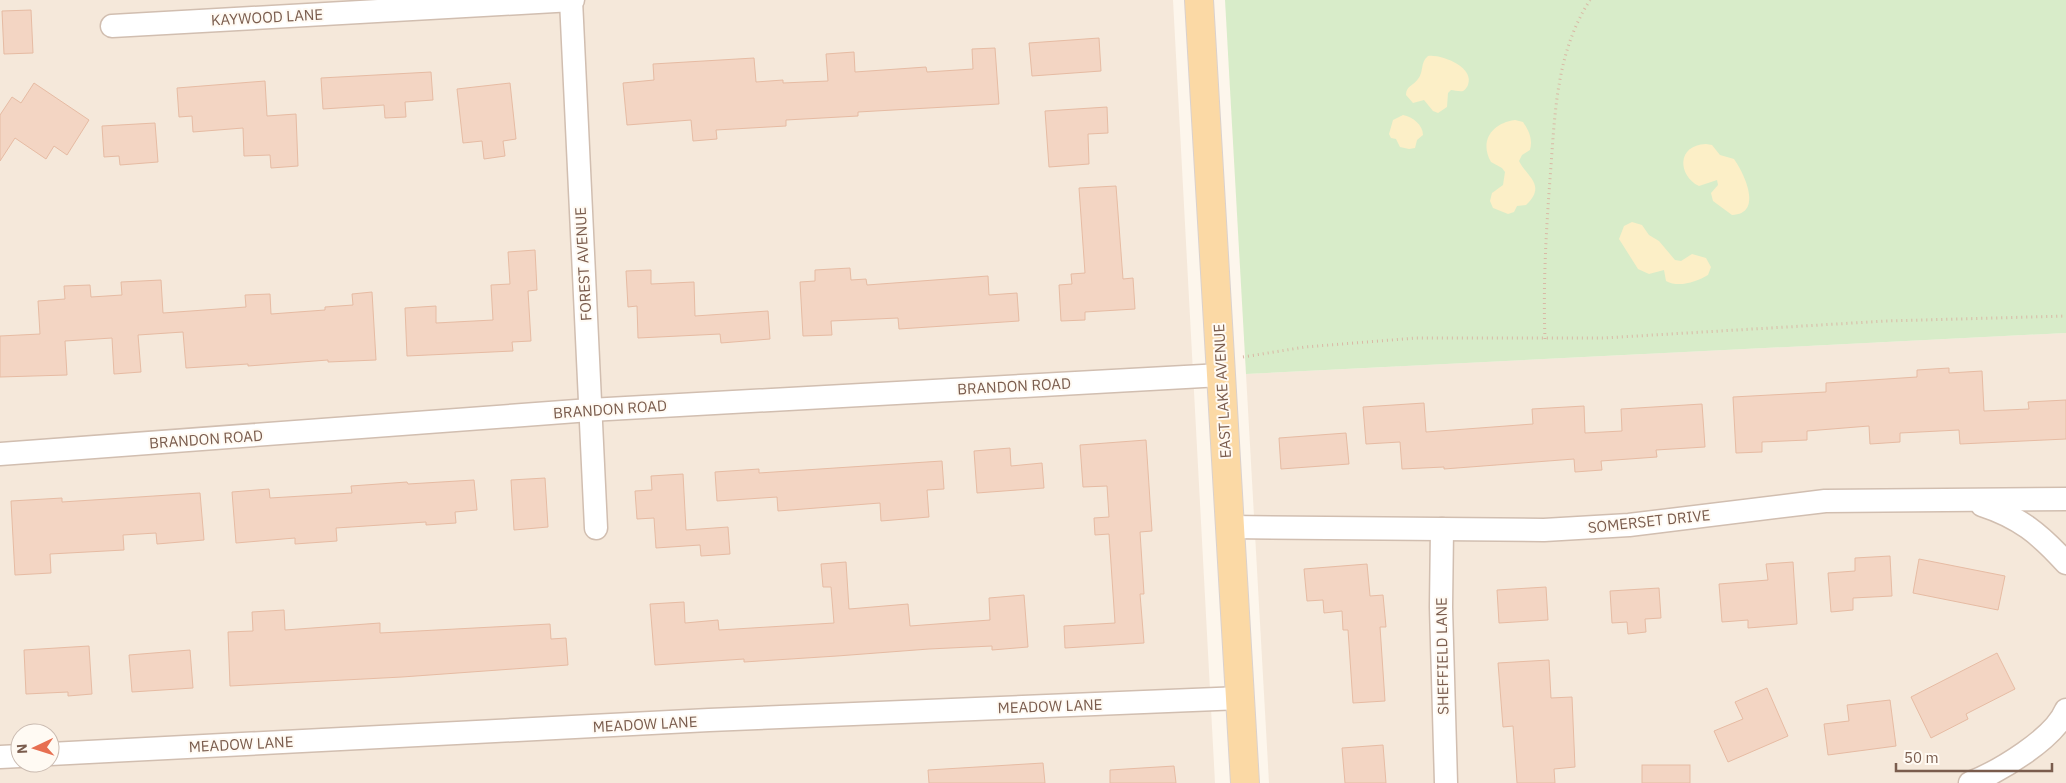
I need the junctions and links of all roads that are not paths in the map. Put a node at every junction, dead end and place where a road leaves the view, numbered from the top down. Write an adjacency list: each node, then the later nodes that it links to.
1 (572, 0): 3 (street, KAYWOOD LANE); 5 (street, FOREST AVENUE)
2 (1199, 0): 4 (main road, EAST LAKE AVENUE)
3 (112, 26)
4 (1220, 368): 5 (street, BRANDON ROAD); 9 (main road, EAST LAKE AVENUE)
5 (590, 410): 6 (street, BRANDON ROAD); 10 (street, FOREST AVENUE)
6 (0, 454)
7 (1967, 499): 8 (street, SOMERSET DRIVE); 11 (street, SOMERSET DRIVE); 14 (street)
8 (2066, 499)
9 (1230, 527): 11 (street, SOMERSET DRIVE); 15 (main road, EAST LAKE AVENUE)
10 (596, 528)
11 (1442, 529): 19 (street, SHEFFIELD LANE)
12 (2066, 546): 13 (street)
13 (2066, 555)
14 (2066, 563)
15 (1241, 698): 17 (street, MEADOW LANE); 18 (main road, EAST LAKE AVENUE)
16 (2066, 710): 20 (street)
17 (60, 753)
18 (1245, 783)
19 (1446, 783)
20 (1970, 783)

